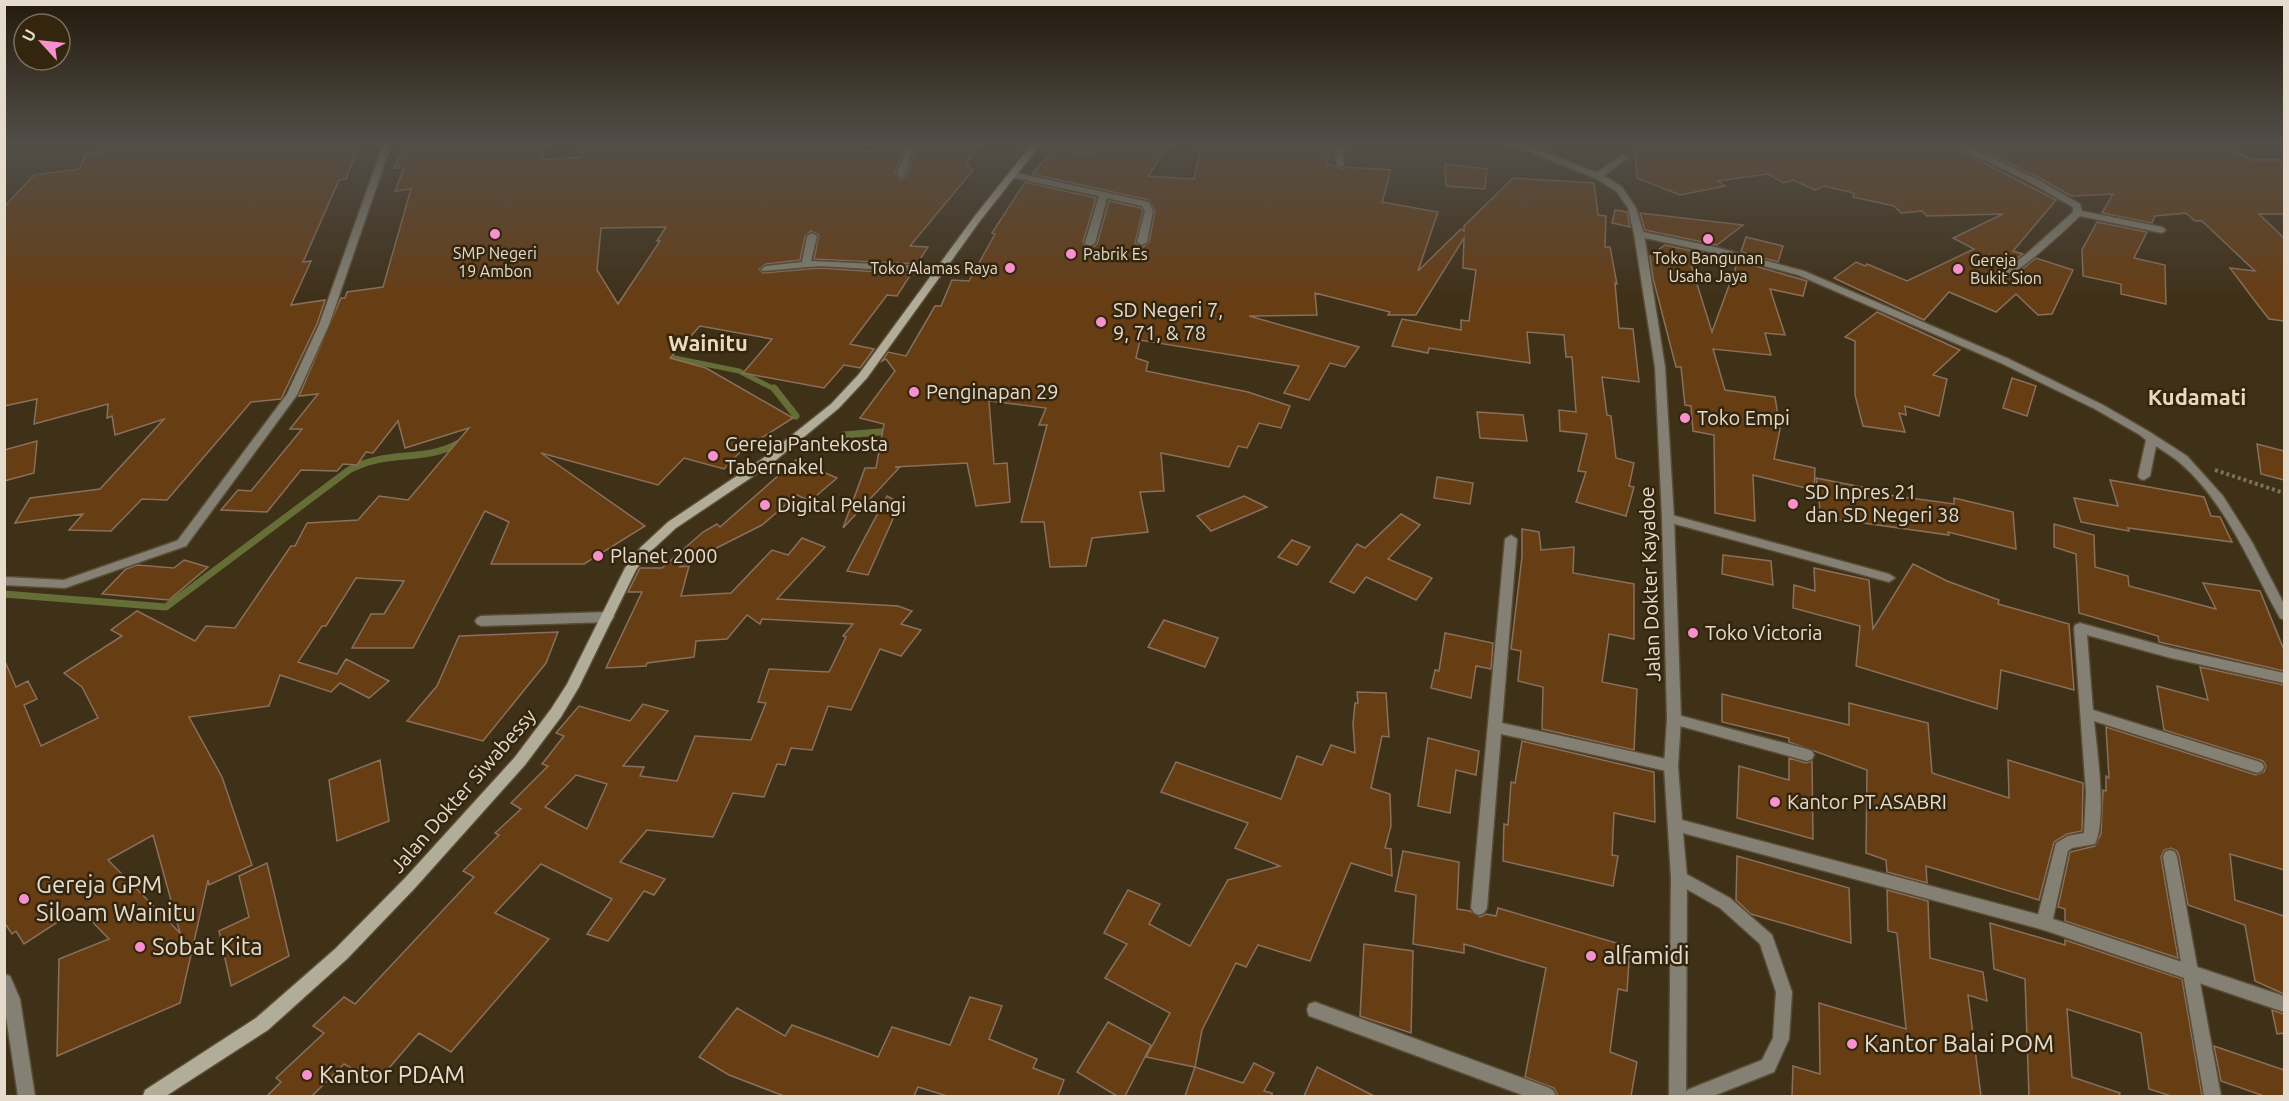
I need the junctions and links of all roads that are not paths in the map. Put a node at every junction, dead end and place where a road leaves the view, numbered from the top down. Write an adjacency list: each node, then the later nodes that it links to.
1 (369, 196): 22 (street)
2 (996, 196): 15 (main road, Jalan Dokter Siwabessy)
3 (1104, 196): 12 (street)
4 (1110, 196): 11 (street)
5 (1626, 196): 9 (street, Jalan Dokter Kayadoe)
6 (2064, 196): 7 (street)
7 (2078, 213): 8 (street); 16 (street)
8 (2162, 230)
9 (1639, 234): 17 (street); 19 (street, Jalan Dokter Kayadoe)
10 (812, 236): 13 (street)
11 (1142, 242)
12 (1090, 243)
13 (806, 264): 14 (street); 15 (street)
14 (766, 269)
15 (940, 270): 24 (main road, Jalan Dokter Siwabessy)
16 (1999, 278)
17 (2152, 438): 18 (street); 23 (street)
18 (2144, 476)
19 (1668, 518): 21 (street); 28 (street, Jalan Dokter Kayadoe)
20 (1511, 539): 29 (street)
21 (1889, 578)
22 (4, 581)
23 (2284, 615)
24 (608, 617): 25 (street); 43 (main road, Jalan Dokter Siwabessy)
25 (481, 621)
26 (2284, 678): 27 (street)
27 (2088, 714): 32 (street); 37 (street)
28 (1674, 719): 30 (street); 31 (street, Jalan Dokter Kayadoe)
29 (1496, 727): 31 (street); 36 (street)
30 (1807, 755)
31 (1671, 766): 33 (street, Jalan Dokter Kayadoe)
32 (2257, 767)
33 (1677, 825): 35 (street, Jalan Dokter Kayadoe); 37 (street)
34 (2170, 857): 38 (street)
35 (1679, 877): 45 (street, Jalan Dokter Kayadoe); 46 (street)
36 (1479, 908)
37 (2044, 923): 38 (street)
38 (2192, 972): 40 (street); 47 (street)
39 (4, 981): 42 (street)
40 (2284, 1004)
41 (1315, 1010): 44 (street)
42 (27, 1096)
43 (150, 1096)
44 (1547, 1096)
45 (1677, 1096)
46 (1693, 1096)
47 (2213, 1096)

